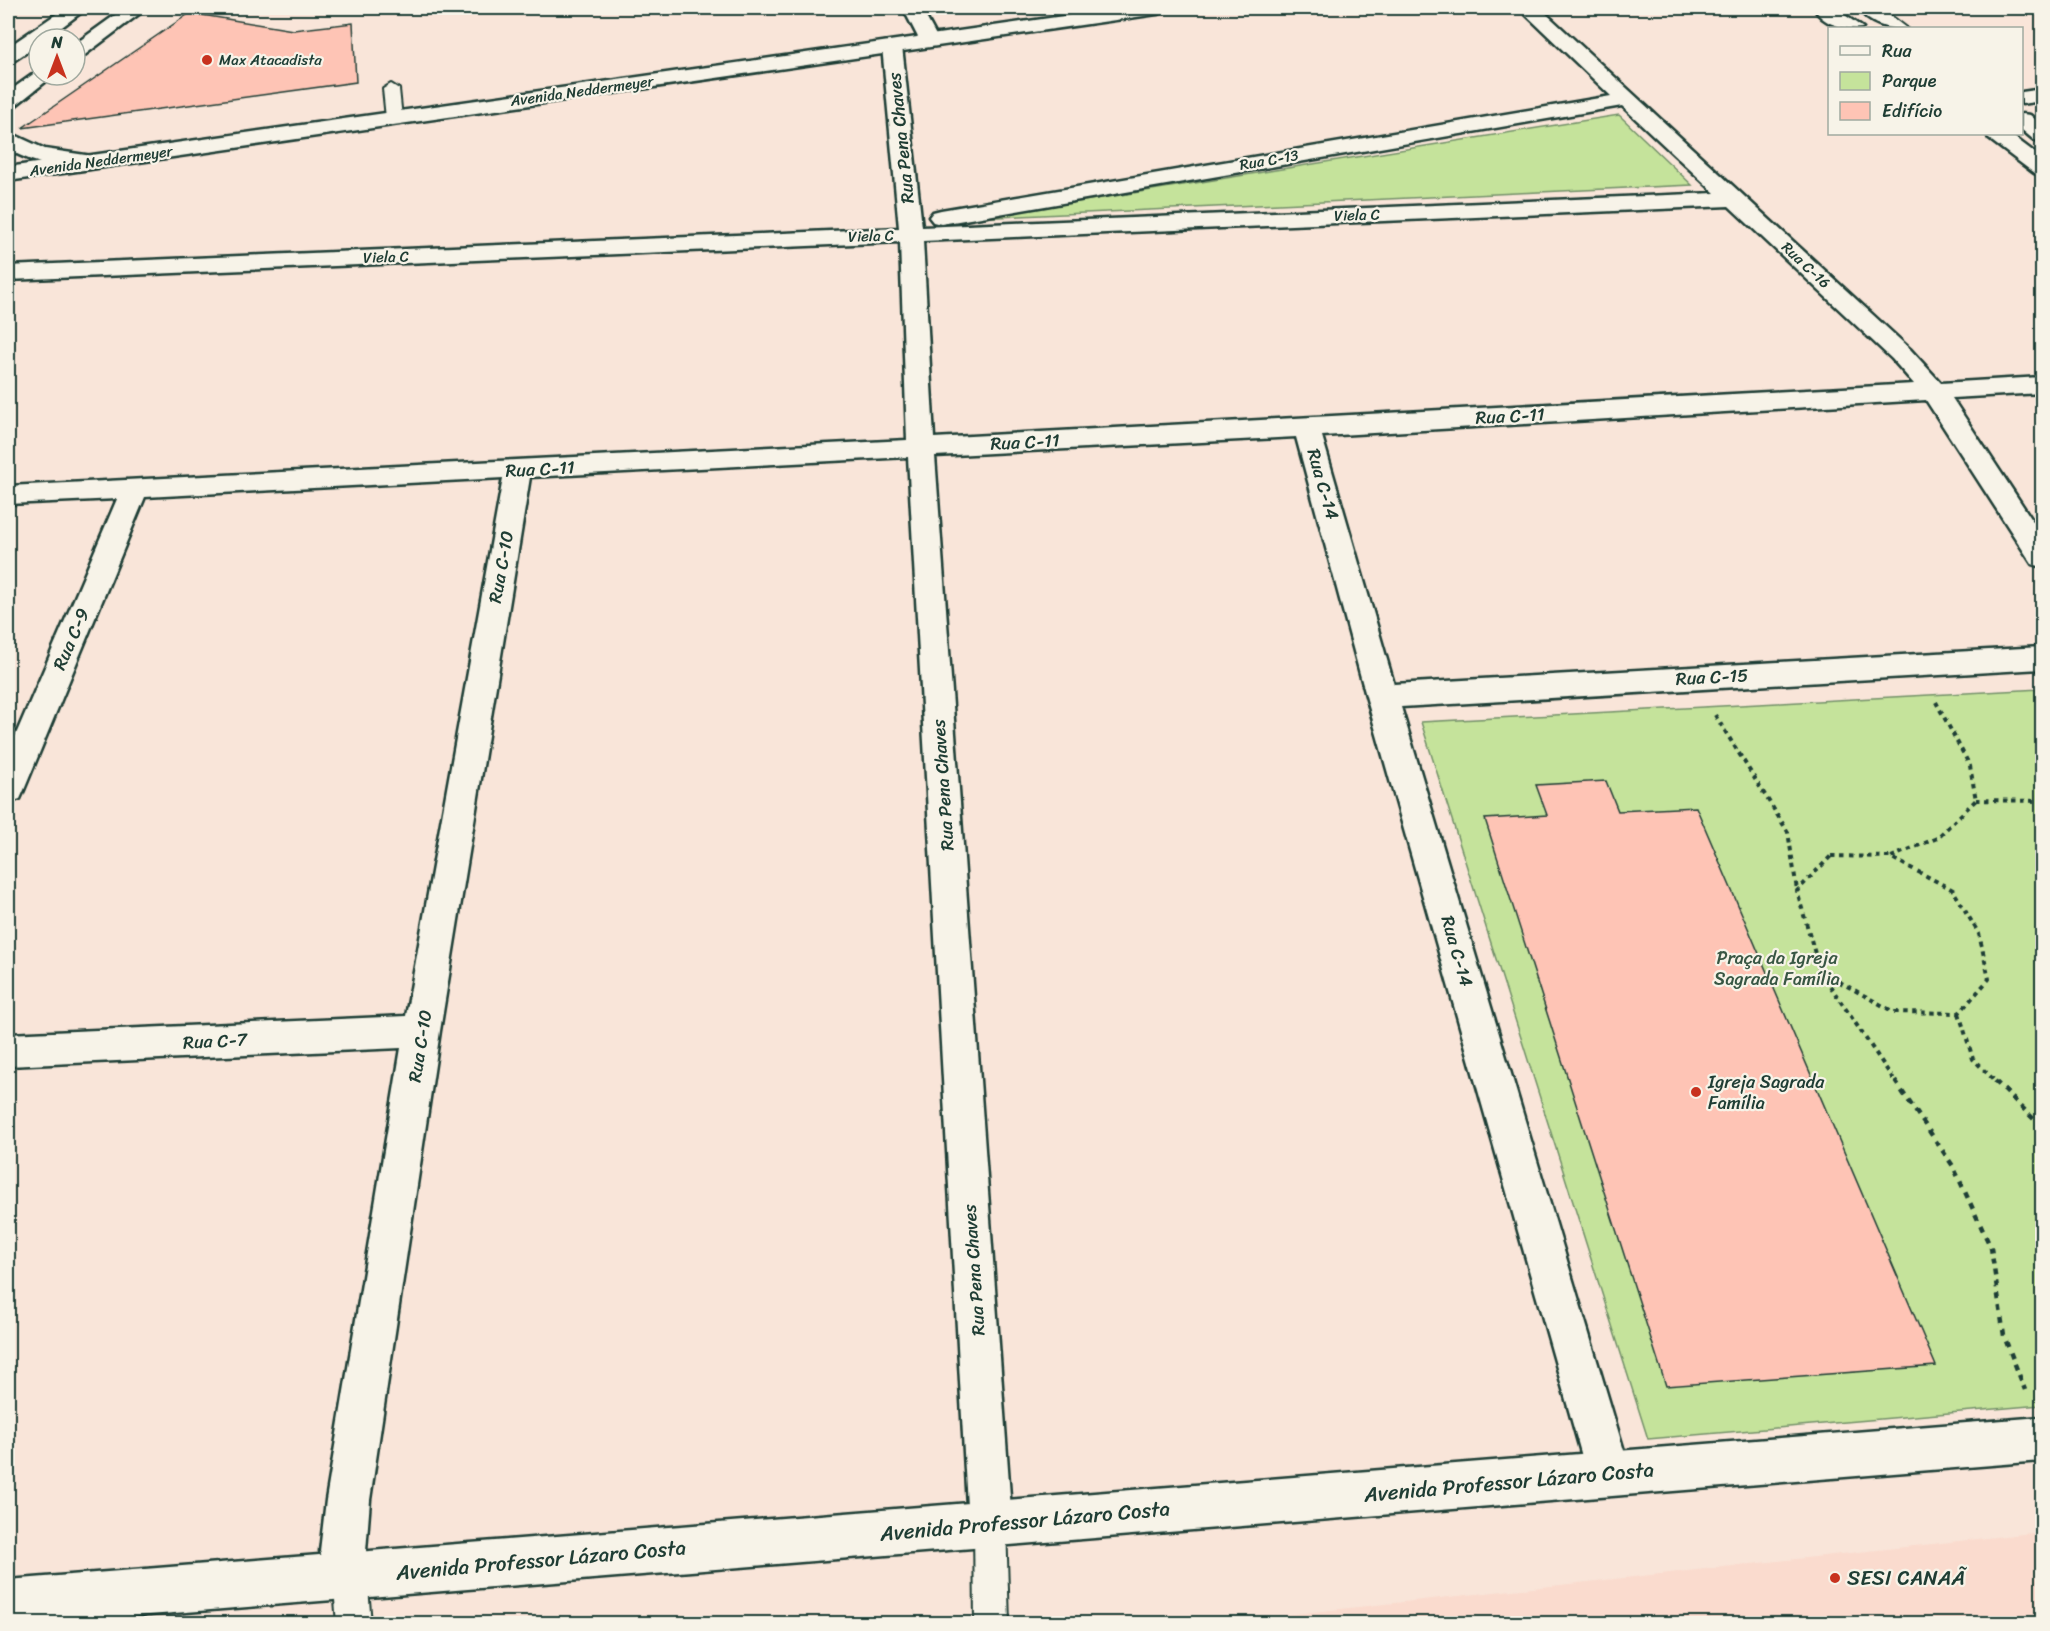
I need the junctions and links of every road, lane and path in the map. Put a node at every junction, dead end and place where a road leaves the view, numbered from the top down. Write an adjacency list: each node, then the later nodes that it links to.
1 (77, 8): 13 (street)
2 (137, 8): 11 (street)
3 (912, 8): 10 (street)
4 (1157, 8): 10 (street, Avenida Neddermeyer)
5 (1529, 8): 18 (street, Rua C-16)
6 (1823, 8): 8 (street)
7 (1868, 8): 9 (street)
8 (1851, 27)
9 (1895, 27)
10 (929, 41): 12 (street, Avenida Neddermeyer)
11 (87, 44)
12 (892, 46): 20 (street, Avenida Neddermeyer); 29 (street, Rua Pena Chaves)
13 (8, 56)
14 (29, 87): 19 (street)
15 (391, 89): 20 (lane)
16 (2043, 95): 17 (street)
17 (2023, 98)
18 (1629, 99): 28 (street, Rua C-16); 29 (street, Rua C-13)
19 (8, 102)
20 (394, 118): 25 (street, Avenida Neddermeyer)
21 (2023, 121): 23 (street)
22 (1998, 135): 26 (street)
23 (2043, 135)
24 (8, 139): 25 (street)
25 (91, 162): 27 (street, Avenida Neddermeyer)
26 (2043, 168)
27 (8, 174)
28 (1735, 199): 29 (street, Viela C); 32 (street, Rua C-16)
29 (911, 229): 30 (street, Viela C); 34 (street, Rua Pena Chaves)
30 (8, 273)
31 (2043, 385): 32 (street, Rua C-11)
32 (1933, 390): 33 (street, Rua C-11); 38 (street, Rua C-16)
33 (1307, 428): 34 (street, Rua C-11); 42 (street, Rua C-14)
34 (921, 447): 35 (street, Rua C-11); 56 (street, Rua Pena Chaves)
35 (518, 470): 36 (street, Rua C-11); 50 (street, Rua C-10)
36 (135, 488): 37 (street, Rua C-11); 43 (street, Rua C-9)
37 (8, 495)
38 (2043, 557)
39 (2043, 658): 40 (street, Rua C-15)
40 (1917, 665): 41 (street, Rua C-15); 44 (path)
41 (1689, 678): 42 (street, Rua C-15); 47 (path)
42 (1382, 696): 55 (street, Rua C-14)
43 (8, 790)
44 (1976, 801): 45 (path); 46 (path)
45 (2043, 801)
46 (1890, 857): 47 (path); 49 (path)
47 (1797, 891): 48 (path)
48 (1820, 970): 49 (path); 53 (path)
49 (1959, 1013): 52 (path)
50 (422, 1031): 51 (street, Rua C-7); 57 (street, Rua C-10)
51 (8, 1050)
52 (2043, 1127)
53 (2026, 1391)
54 (2043, 1439): 55 (street, Avenida Professor Lázaro Costa)
55 (1609, 1474): 56 (street, Avenida Professor Lázaro Costa)
56 (990, 1524): 57 (street, Avenida Professor Lázaro Costa); 60 (lane)
57 (350, 1575): 58 (street, Avenida Professor Lázaro Costa); 59 (lane, Rua C-10)
58 (8, 1603)
59 (354, 1623)
60 (992, 1623)

